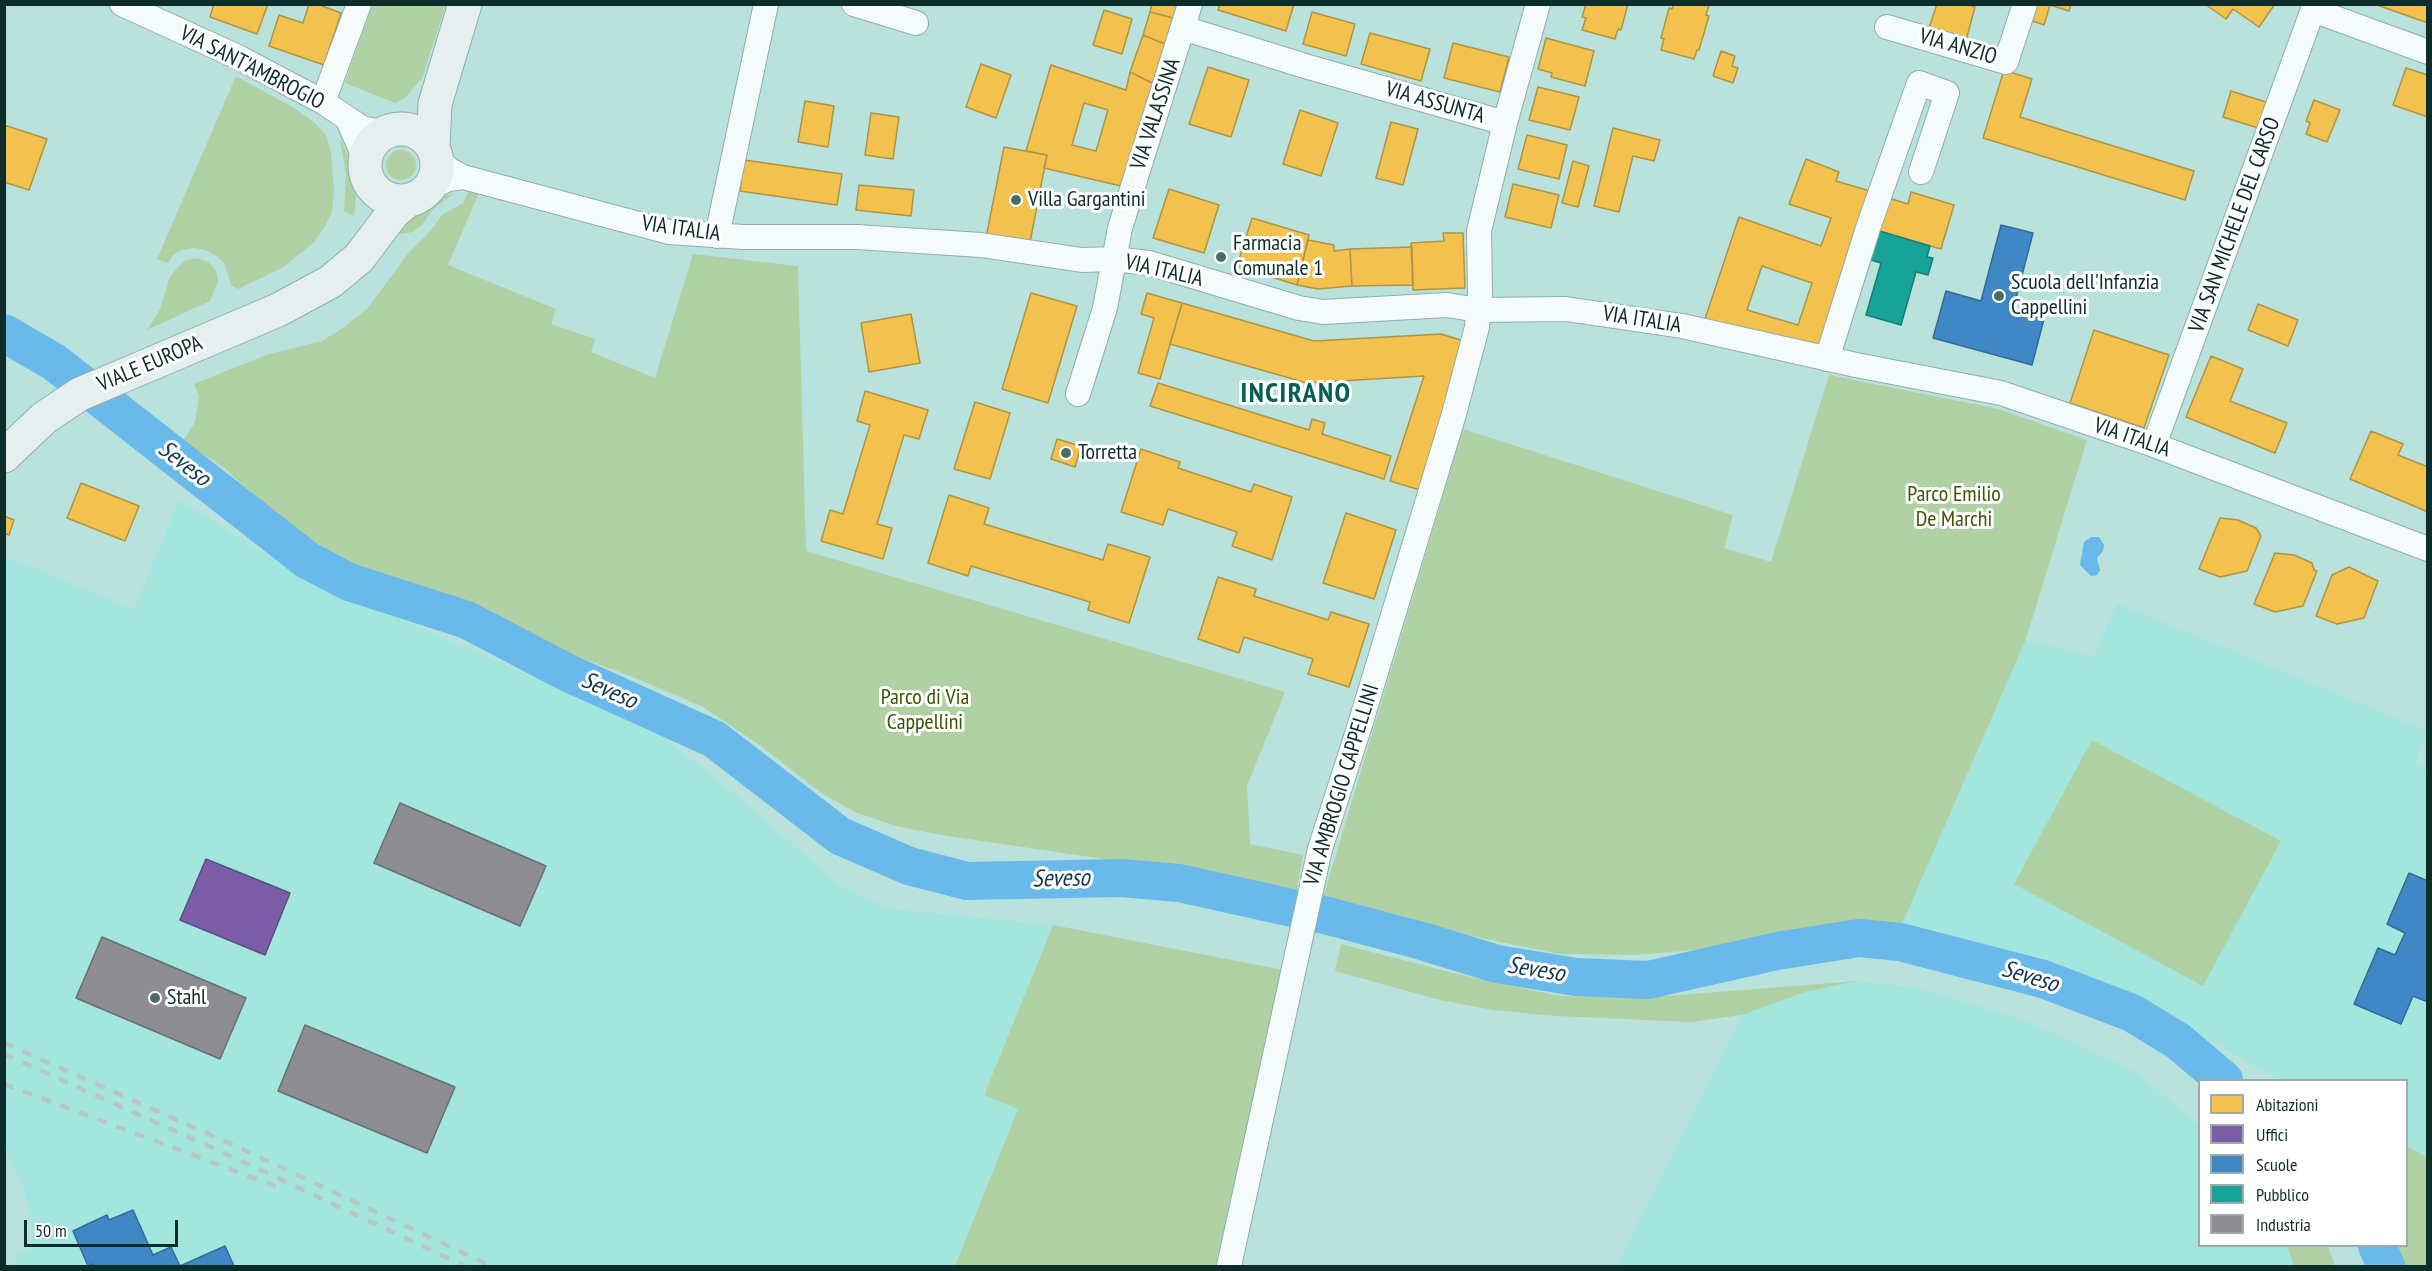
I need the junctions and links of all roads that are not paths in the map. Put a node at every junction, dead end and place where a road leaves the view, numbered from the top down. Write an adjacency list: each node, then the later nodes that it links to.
1 (122, 4): 15 (street, VIA SANT'AMBROGIO)
2 (359, 4): 15 (street)
3 (465, 4): 14 (street)
4 (766, 4): 24 (street)
5 (854, 4): 10 (street)
6 (1190, 4): 12 (street, VIA VALASSINA)
7 (1538, 4): 17 (street)
8 (2025, 4): 11 (street, VIA ANZIO)
9 (2314, 7): 13 (street); 30 (street, VIA SAN MICHELE DEL CARSO)
10 (916, 23)
11 (1887, 27)
12 (1183, 28): 17 (street, VIA ASSUNTA); 25 (street, VIA VALASSINA)
13 (2427, 52)
14 (441, 79): 18 (street); 19 (street)
15 (323, 102): 16 (street, VIA SANT'AMBROGIO)
16 (348, 120): 18 (street, VIA SANT'AMBROGIO); 20 (street)
17 (1505, 123): 27 (street, VIA ASSUNTA)
18 (389, 131): 19 (street); 20 (street)
19 (435, 153): 22 (street, VIA ITALIA); 23 (street)
20 (367, 171): 23 (street); 26 (street, VIALE EUROPA)
21 (1921, 172): 28 (street)
22 (464, 177): 23 (street); 24 (street, VIA ITALIA)
23 (417, 195): 26 (street, VIALE EUROPA)
24 (717, 236): 25 (street, VIA ITALIA)
25 (1114, 259): 27 (street, VIA ITALIA); 29 (street, VIA VALASSINA)
26 (308, 293): 31 (street, VIALE EUROPA)
27 (1479, 310): 28 (street, VIA ITALIA); 33 (street, VIA AMBROGIO CAPPELLINI)
28 (1827, 358): 30 (street, VIA ITALIA)
29 (1078, 394)
30 (2154, 445): 32 (street, VIA ITALIA)
31 (9, 451)
32 (2427, 549)
33 (1229, 1266)

